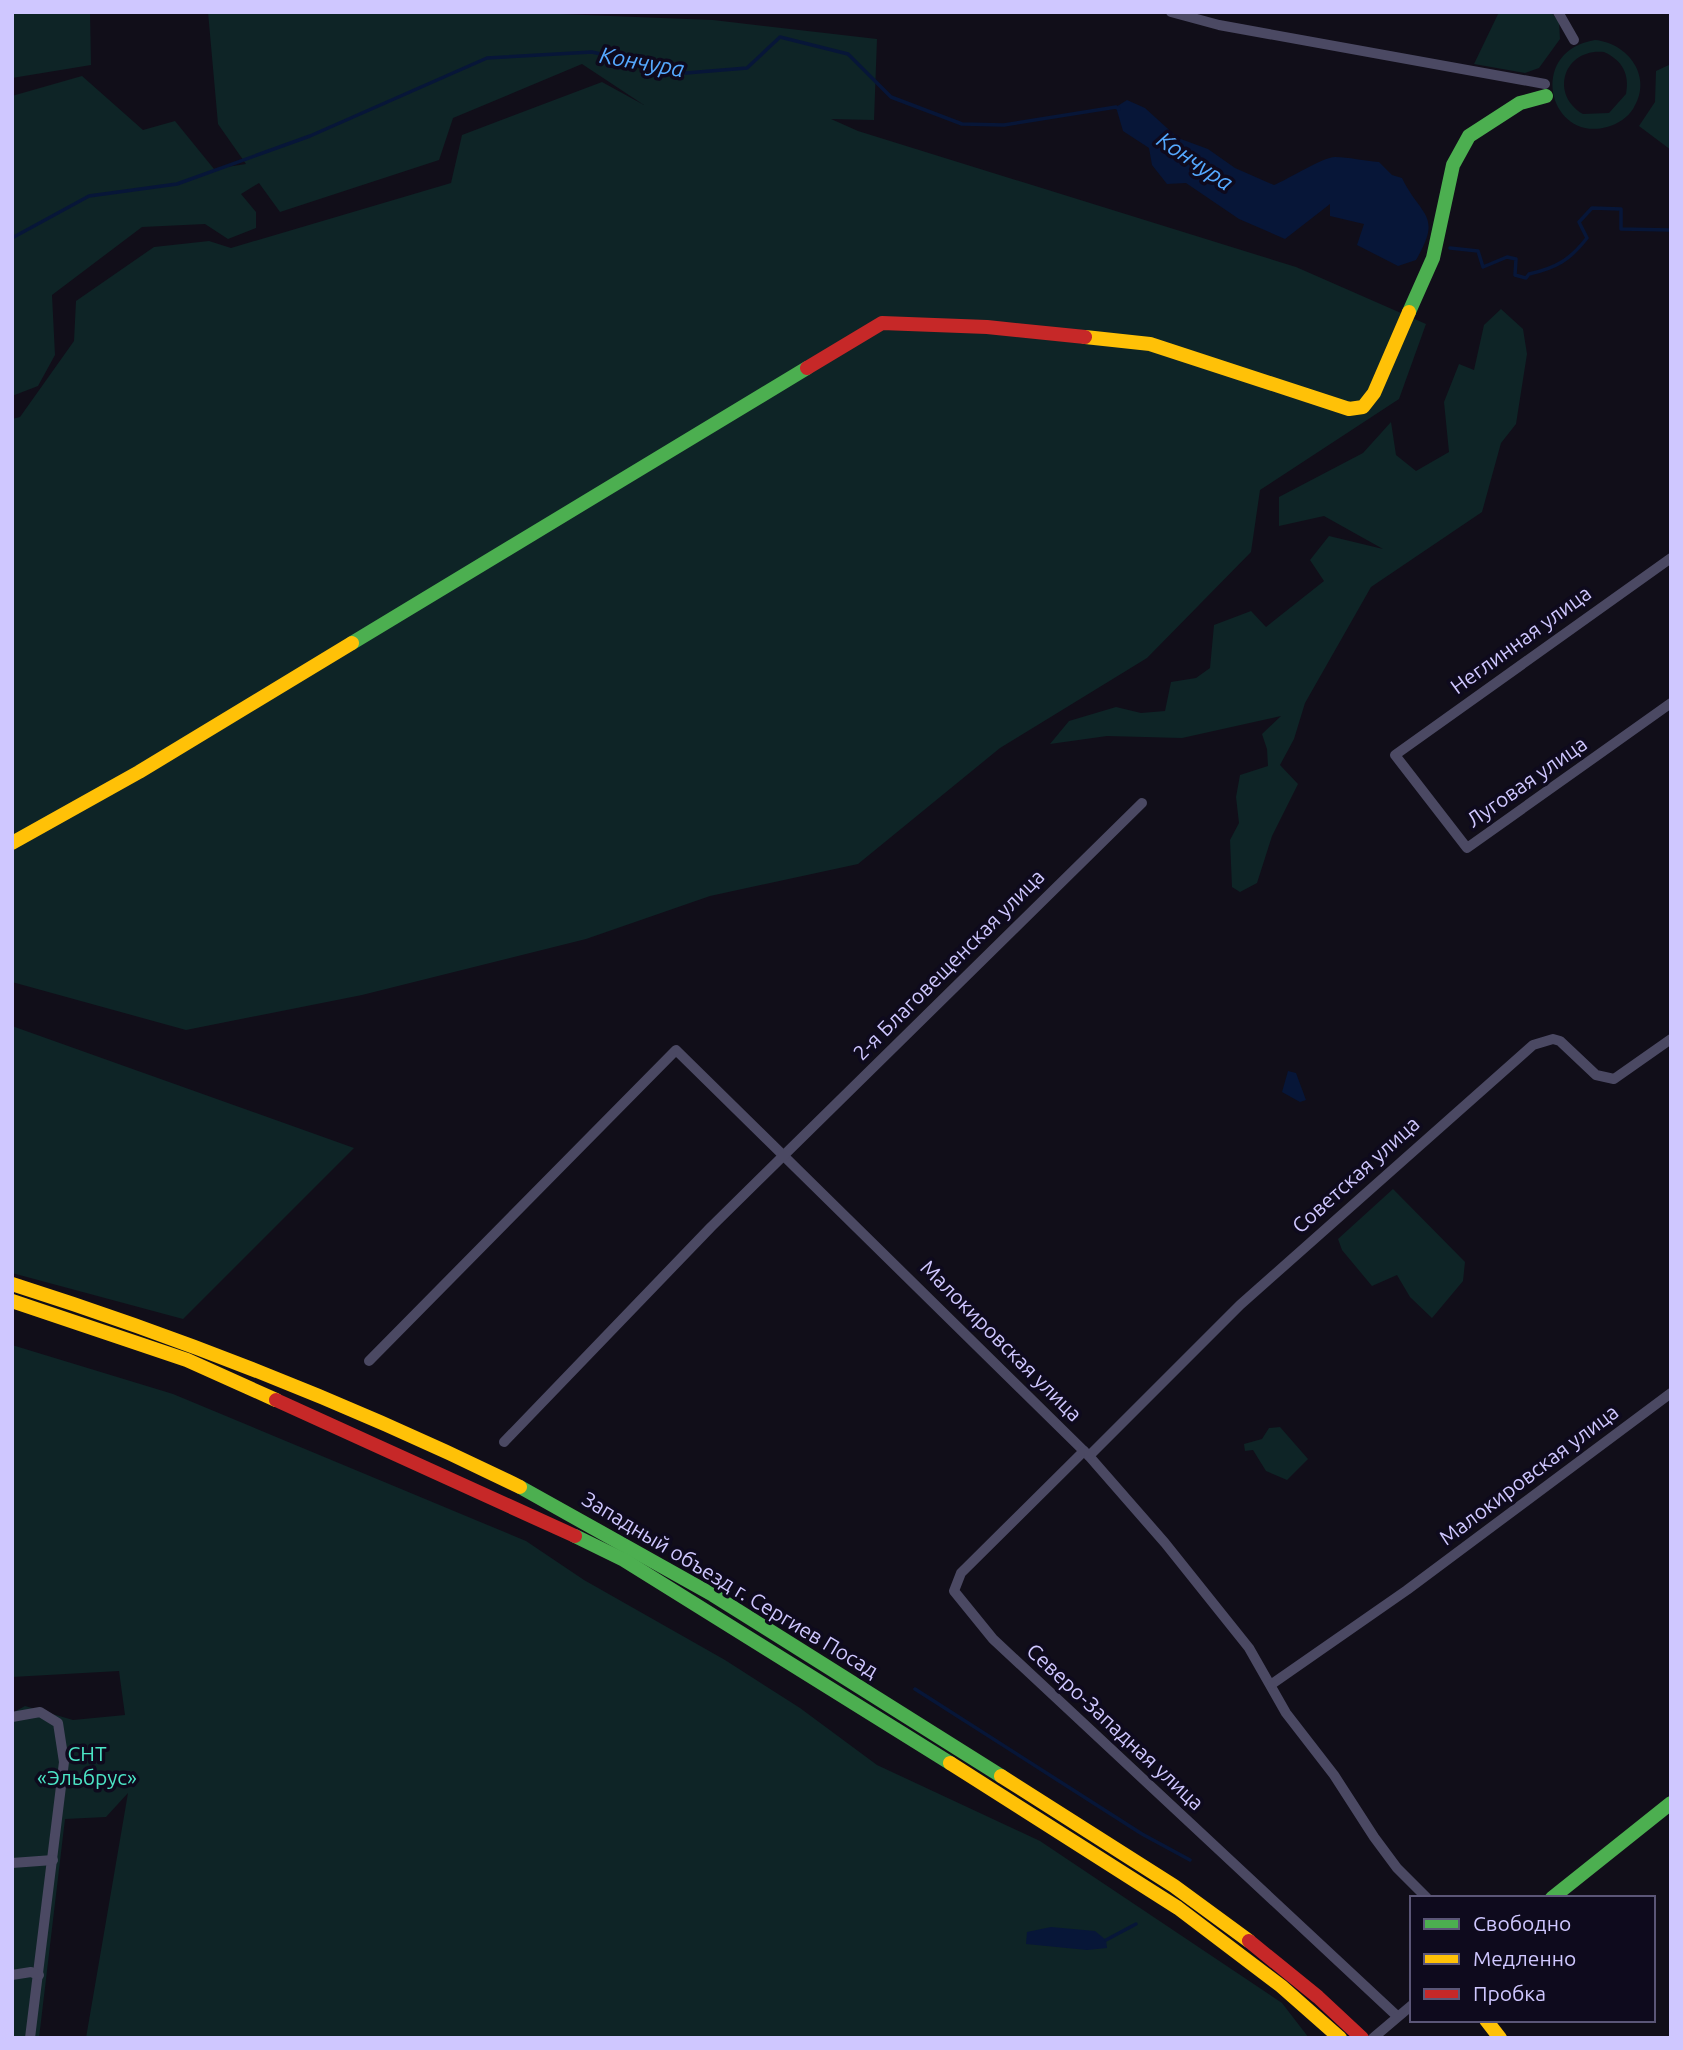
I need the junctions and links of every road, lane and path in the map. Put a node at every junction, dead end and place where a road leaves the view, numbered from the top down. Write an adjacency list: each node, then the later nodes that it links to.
1 (1171, 12): 4 (street)
2 (1558, 12): 3 (street)
3 (1574, 40)
4 (1546, 90): 9 (main road)
5 (1671, 558): 7 (street, Неглинная улица)
6 (1671, 703): 7 (street, Луговая улица)
7 (1395, 755)
8 (1142, 803): 11 (street, 2-я Благовещенская улица)
9 (12, 844)
10 (1671, 1039): 17 (street, Советская улица)
11 (785, 1156): 14 (street, Малокировская улица); 16 (street, 2-я Благовещенская улица); 17 (street, Малокировская улица)
12 (12, 1284): 32 (main road, Западный объезд г. Сергиев Посад)
13 (12, 1301): 31 (main road, Западный объезд г. Сергиев Посад)
14 (369, 1361)
15 (1671, 1393): 18 (street, Малокировская улица)
16 (504, 1442)
17 (1086, 1454): 18 (street, Малокировская улица); 28 (street, Северо-Западная улица)
18 (1272, 1684): 23 (street, Малокировская улица)
19 (12, 1717): 21 (street)
20 (1671, 1803): 24 (main road)
21 (53, 1860): 22 (street); 26 (street)
22 (12, 1863)
23 (1425, 1896)
24 (1555, 1896)
25 (12, 1975): 26 (street)
26 (39, 1975): 30 (street)
27 (1410, 2006): 28 (street)
28 (1396, 2016): 33 (street)
29 (1488, 2022): 34 (main road)
30 (30, 2038)
31 (1340, 2038)
32 (1362, 2038)
33 (1373, 2038)
34 (1500, 2038)

